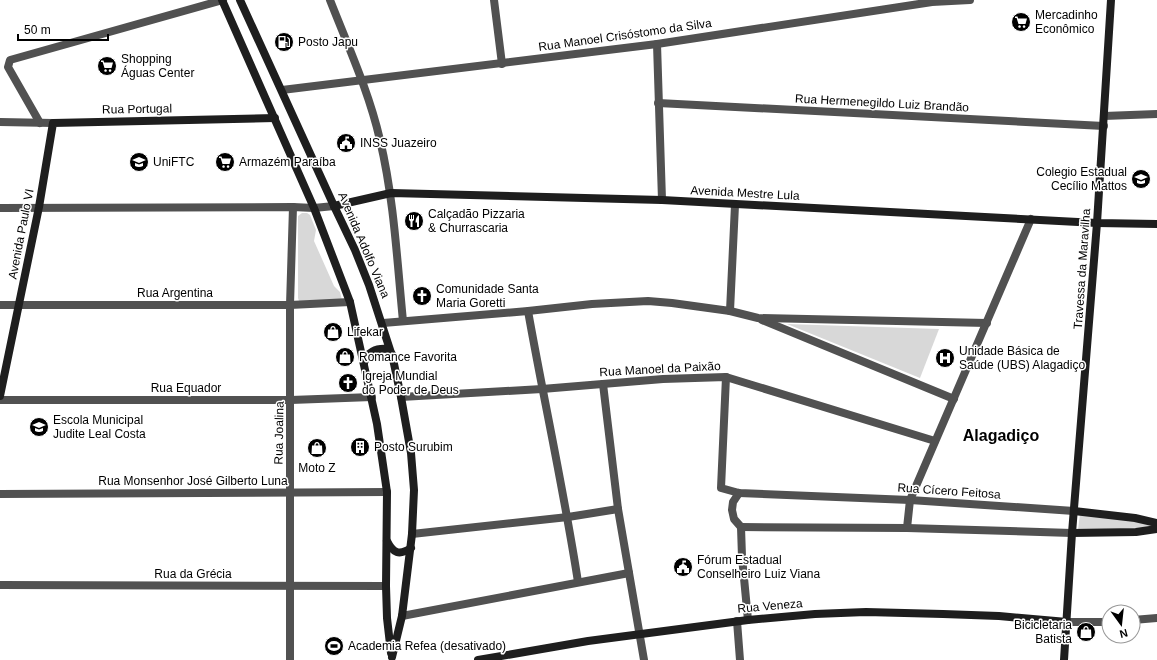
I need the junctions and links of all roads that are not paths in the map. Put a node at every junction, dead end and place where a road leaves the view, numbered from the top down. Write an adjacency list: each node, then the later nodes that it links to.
1 (222, 0): 15 (main road, Avenida Adolfo Viana); 17 (street)
2 (240, 0): 11 (main road, Avenida Adolfo Viana)
3 (330, 0): 10 (street)
4 (494, 0): 9 (street)
5 (970, 0): 7 (street, Rua Manoel Crisóstomo da Silva)
6 (1111, 0): 14 (main road, Travessa da Maravilha)
7 (929, 1): 8 (street, Rua Manoel Crisóstomo da Silva)
8 (657, 44): 9 (street, Rua Manoel Crisóstomo da Silva); 12 (street)
9 (502, 64): 10 (street, Rua Manoel Crisóstomo da Silva)
10 (362, 80): 11 (street, Rua Manoel Crisóstomo da Silva); 20 (street)
11 (282, 90): 23 (main road, Avenida Adolfo Viana)
12 (658, 103): 19 (street, Rua Hermenegildo Luiz Brandão); 21 (street)
13 (1157, 114): 14 (street)
14 (1104, 116): 19 (main road, Travessa da Maravilha)
15 (275, 118): 18 (main road, Rua Portugal); 27 (main road, Avenida Adolfo Viana)
16 (0, 122): 17 (street, Rua Portugal)
17 (40, 122): 18 (street, Rua Portugal)
18 (53, 123): 26 (main road, Avenida Paulo VI)
19 (1104, 126): 29 (main road, Travessa da Maravilha)
20 (391, 193): 21 (main road, Avenida Mestre Lula); 23 (main road, Avenida Mestre Lula); 38 (street)
21 (662, 200): 22 (main road, Avenida Mestre Lula)
22 (736, 205): 28 (main road, Avenida Mestre Lula); 36 (street)
23 (334, 206): 27 (street); 39 (main road, Avenida Adolfo Viana)
24 (293, 207): 26 (street); 27 (street); 33 (street, Rua Joalina)
25 (0, 208): 26 (street)
26 (39, 208): 32 (main road, Avenida Paulo VI)
27 (314, 208): 31 (main road, Avenida Adolfo Viana)
28 (1031, 219): 29 (main road, Avenida Mestre Lula); 40 (street)
29 (1097, 223): 30 (main road, Avenida Mestre Lula); 59 (main road, Travessa da Maravilha)
30 (1157, 224)
31 (350, 302): 33 (street, Rua Argentina); 42 (main road, Avenida Adolfo Viana)
32 (19, 305): 33 (street, Rua Argentina); 34 (street, Rua Argentina); 46 (main road, Avenida Paulo VI)
33 (290, 305): 51 (street, Rua Joalina)
34 (0, 306)
35 (528, 311): 36 (street); 38 (street); 45 (street)
36 (730, 311): 37 (street)
37 (758, 318): 40 (street); 49 (street)
38 (403, 321): 39 (street)
39 (382, 323): 41 (main road, Avenida Adolfo Viana)
40 (987, 323): 49 (street)
41 (392, 354): 42 (main road); 48 (main road, Avenida Adolfo Viana)
42 (364, 362): 47 (main road, Avenida Adolfo Viana)
43 (726, 377): 44 (street, Rua Manoel da Paixão); 52 (street, Rua Manoel da Paixão); 55 (street, Rua Cícero Feitosa)
44 (603, 384): 45 (street, Rua Manoel da Paixão); 58 (street)
45 (542, 389): 48 (street, Rua Manoel da Paixão); 60 (street)
46 (0, 396)
47 (372, 397): 51 (street, Rua Equador); 54 (main road, Avenida Adolfo Viana)
48 (401, 397): 66 (main road, Avenida Adolfo Viana)
49 (954, 399): 52 (street)
50 (0, 400): 51 (street, Rua Equador)
51 (291, 400): 53 (street, Rua Joalina)
52 (935, 442): 57 (street)
53 (290, 492): 54 (street, Rua Monsenhor José Gilberto Luna); 56 (street, Rua Monsenhor José Gilberto Luna); 73 (street, Rua Joalina)
54 (387, 492): 67 (main road, Avenida Adolfo Viana)
55 (739, 493): 57 (street, Rua Cícero Feitosa); 62 (street)
56 (0, 494)
57 (910, 500): 59 (street, Rua Cícero Feitosa); 63 (street)
58 (618, 509): 60 (street); 69 (street)
59 (1074, 512): 61 (main road, Rua Cícero Feitosa); 65 (main road, Travessa da Maravilha)
60 (568, 516): 66 (street); 70 (street)
61 (1157, 523)
62 (741, 527): 63 (street); 77 (street)
63 (907, 528): 65 (street)
64 (1157, 529): 65 (main road)
65 (1072, 533): 79 (main road, Travessa da Maravilha)
66 (412, 534): 68 (main road, Avenida Adolfo Viana)
67 (386, 540): 68 (main road); 72 (main road, Avenida Adolfo Viana)
68 (411, 548): 74 (main road, Avenida Adolfo Viana)
69 (629, 573): 70 (street); 81 (street)
70 (578, 582): 74 (street)
71 (0, 585): 73 (street, Rua da Grécia)
72 (386, 586): 73 (street, Rua da Grécia); 82 (main road, Avenida Adolfo Viana)
73 (290, 587): 83 (street, Rua Joalina)
74 (402, 616): 82 (main road, Avenida Adolfo Viana)
75 (1157, 618): 76 (street)
76 (1141, 619)
77 (748, 620): 78 (main road, Rua Veneza); 79 (main road, Rua Veneza)
78 (736, 622): 81 (main road, Rua Veneza); 86 (street)
79 (1067, 622): 80 (street); 87 (main road, Travessa da Maravilha)
80 (1101, 622)
81 (638, 635): 84 (main road, Rua Veneza); 85 (street)
82 (392, 659)
83 (290, 660)
84 (478, 660)
85 (644, 660)
86 (740, 660)
87 (1064, 660)

